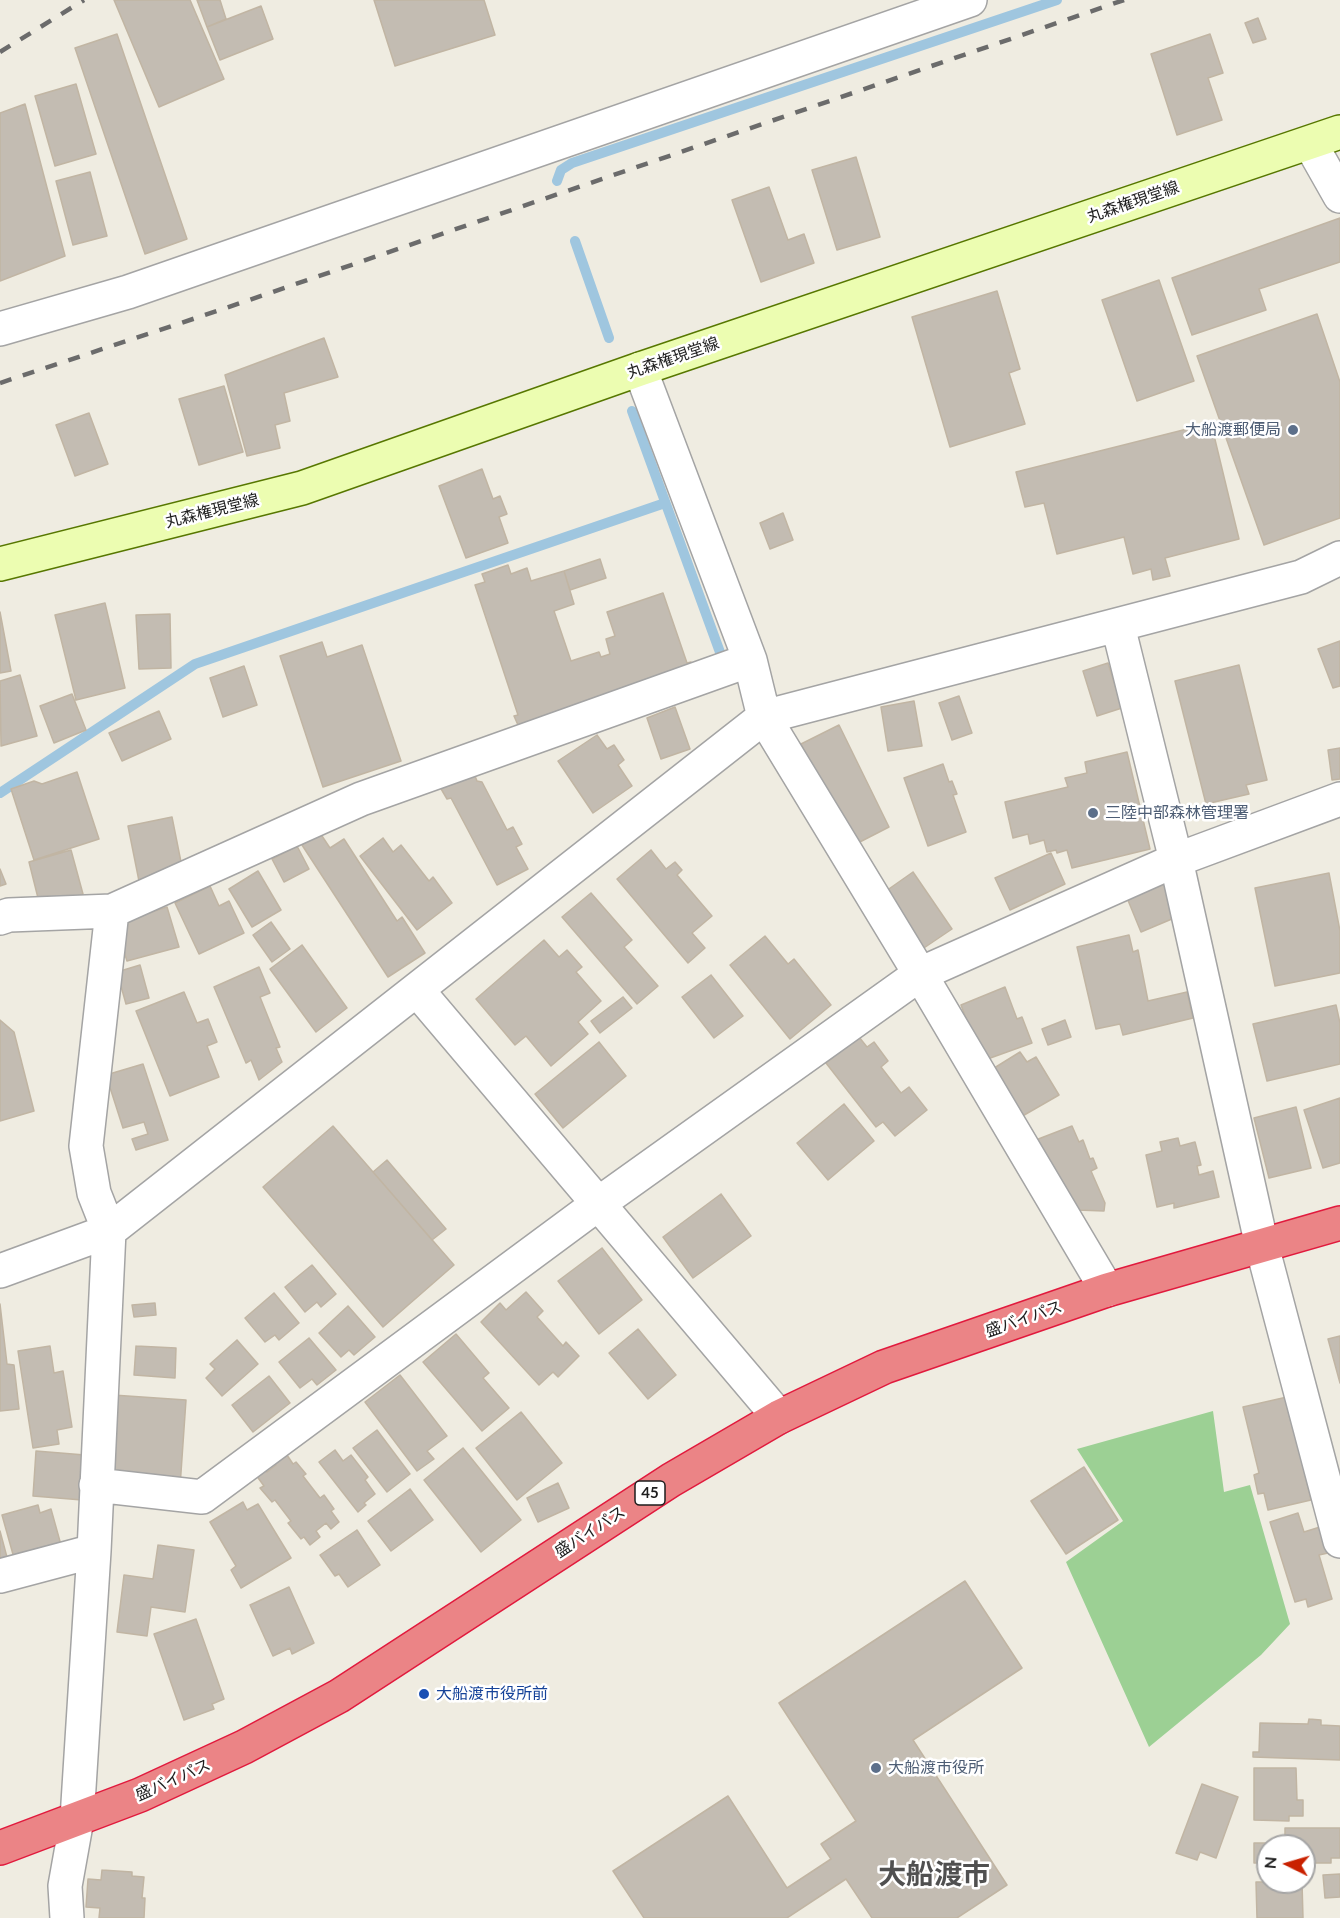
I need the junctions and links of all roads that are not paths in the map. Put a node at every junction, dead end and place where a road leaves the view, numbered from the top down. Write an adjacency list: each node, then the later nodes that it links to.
1 (970, 0): 5 (street)
2 (1340, 132): 3 (main road, 丸森権現堂線)
3 (1310, 142): 4 (street); 6 (main road, 丸森権現堂線)
4 (1340, 196)
5 (0, 329)
6 (640, 369): 8 (main road, 丸森権現堂線); 10 (street)
7 (1340, 558): 9 (street)
8 (0, 564)
9 (1118, 626): 11 (street); 13 (street)
10 (750, 660): 11 (street); 14 (street)
11 (764, 717): 16 (street); 17 (street)
12 (1340, 799): 13 (street)
13 (1176, 860): 16 (street); 21 (street)
14 (112, 911): 15 (street); 20 (street)
15 (0, 918)
16 (920, 974): 18 (street); 23 (street)
17 (417, 990): 18 (street); 20 (street)
18 (598, 1203): 24 (street); 25 (street)
19 (1340, 1223): 21 (highway, 盛バイパス / 45)
20 (109, 1231): 22 (street); 25 (street)
21 (1262, 1246): 23 (highway, 盛バイパス / 45); 26 (street)
22 (0, 1271)
23 (1107, 1290): 24 (highway, 盛バイパス / 45)
24 (779, 1417): 29 (highway, 盛バイパス / 45)
25 (96, 1485): 27 (street)
26 (1340, 1541)
27 (94, 1551): 28 (street); 29 (street)
28 (0, 1576)
29 (77, 1819): 30 (highway, 盛バイパス / 45); 31 (street)
30 (0, 1848)
31 (67, 1918)

